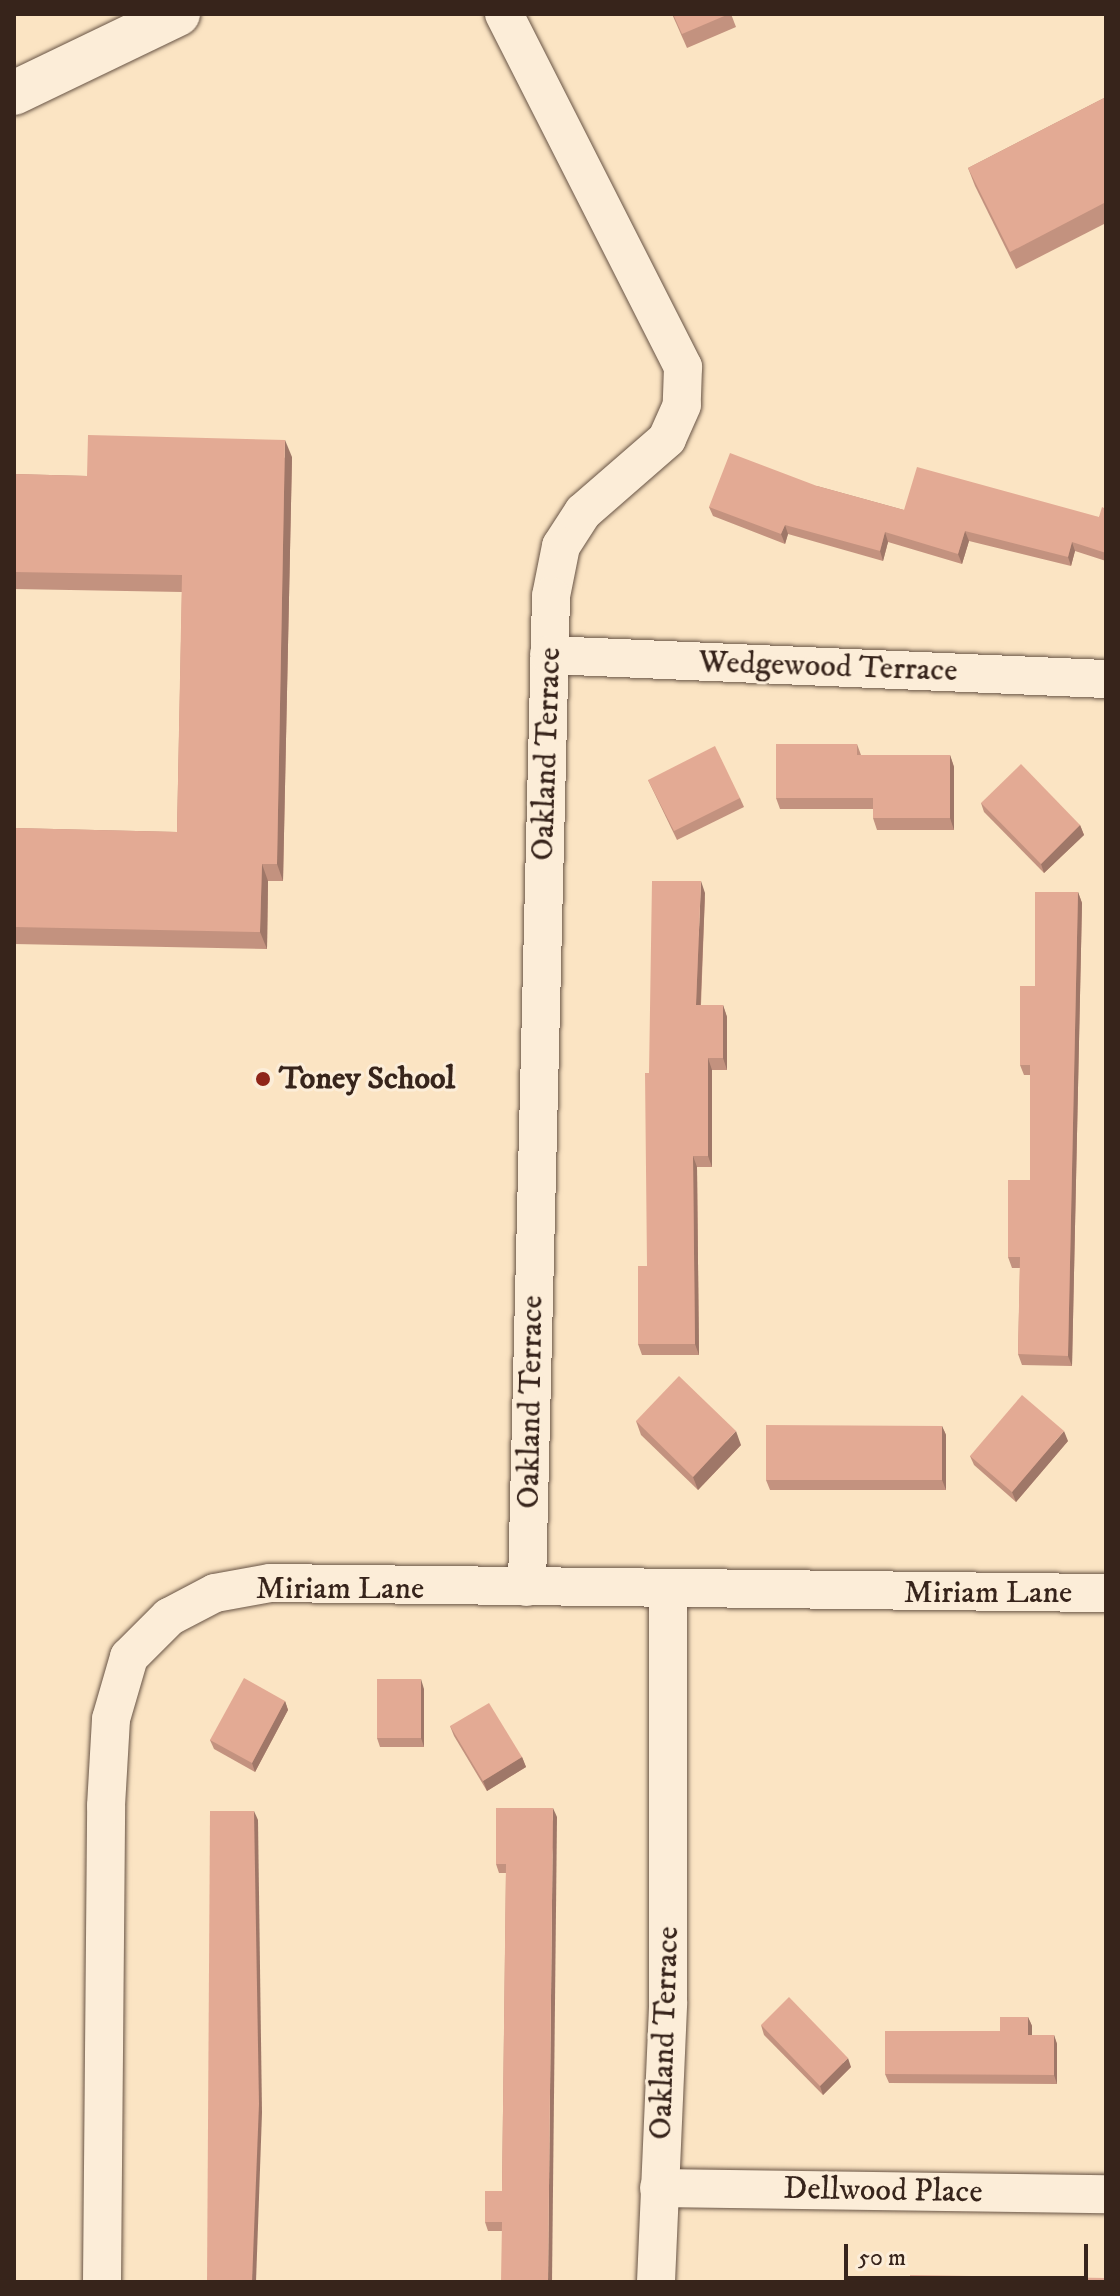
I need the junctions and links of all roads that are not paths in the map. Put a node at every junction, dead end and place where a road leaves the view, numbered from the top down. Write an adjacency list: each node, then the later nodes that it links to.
1 (178, 14): 3 (main road)
2 (504, 14): 4 (street, Oakland Terrace)
3 (14, 93)
4 (549, 655): 5 (street, Wedgewood Terrace); 6 (street, Oakland Terrace)
5 (1106, 679)
6 (527, 1587): 7 (street, Miriam Lane); 11 (street, Miriam Lane)
7 (668, 1592): 8 (street, Miriam Lane); 9 (street, Oakland Terrace)
8 (1106, 1593)
9 (659, 2188): 10 (street, Dellwood Place); 12 (street, Oakland Terrace)
10 (1106, 2194)
11 (102, 2282)
12 (656, 2282)

